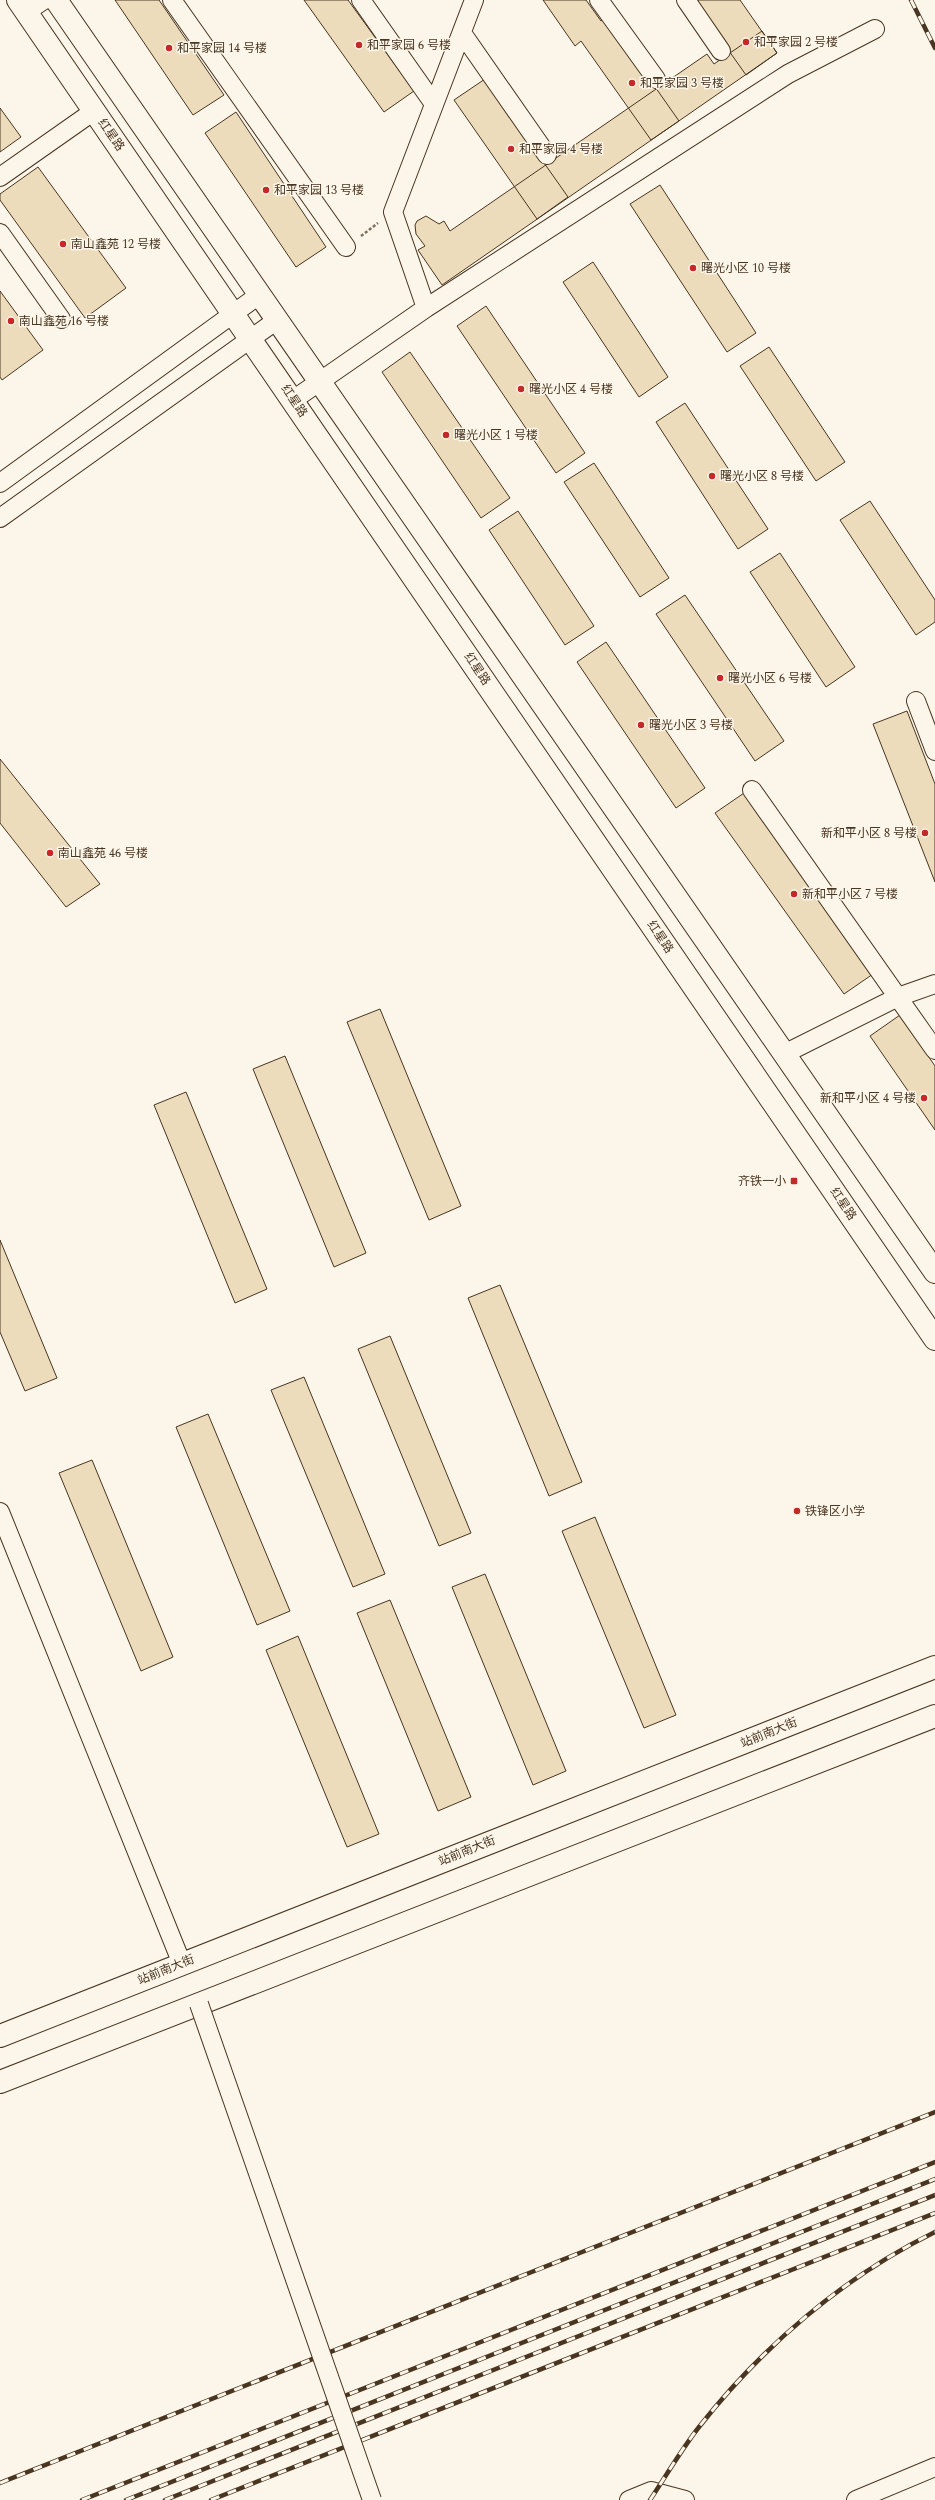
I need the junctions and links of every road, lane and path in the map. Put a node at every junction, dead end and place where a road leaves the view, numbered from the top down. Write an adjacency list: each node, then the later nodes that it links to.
1 (56, 0): 19 (main road)
2 (172, 0): 18 (street)
3 (361, 0): 12 (street)
4 (474, 0): 9 (street)
5 (599, 0): 11 (street)
6 (686, 0): 10 (street)
7 (29, 4): 13 (main road, 红星路)
8 (875, 29): 20 (street)
9 (462, 32): 12 (street); 14 (street)
10 (721, 51)
11 (656, 79)
12 (434, 104): 16 (street)
13 (94, 111): 15 (street); 21 (main road, 红星路)
14 (547, 155)
15 (0, 177)
16 (393, 212): 18 (path); 20 (street)
17 (0, 233): 22 (street)
18 (346, 247)
19 (259, 295): 21 (street); 23 (main road)
20 (426, 308): 25 (street)
21 (234, 314): 24 (main road, 红星路); 27 (street)
22 (61, 319)
23 (276, 320): 24 (street); 25 (main road)
24 (251, 338): 26 (main road, 红星路); 28 (street)
25 (319, 382): 26 (street); 35 (main road)
26 (293, 400): 37 (main road, 红星路)
27 (0, 483)
28 (0, 518)
29 (916, 701): 30 (street)
30 (935, 751)
31 (752, 790): 33 (street)
32 (935, 984): 33 (street)
33 (898, 997): 34 (street); 35 (street)
34 (935, 1050)
35 (784, 1054): 36 (main road)
36 (935, 1272)
37 (935, 1339)
38 (0, 1512): 41 (street)
39 (935, 1667): 41 (main road, 站前南大街)
40 (935, 1716): 42 (main road)
41 (182, 1964): 43 (main road, 站前南大街)
42 (199, 2004): 44 (main road); 46 (street, bridge)
43 (0, 2036)
44 (0, 2082)
45 (935, 2467): 49 (street)
46 (372, 2500)
47 (629, 2500): 48 (street)
48 (685, 2500)
49 (856, 2500)

